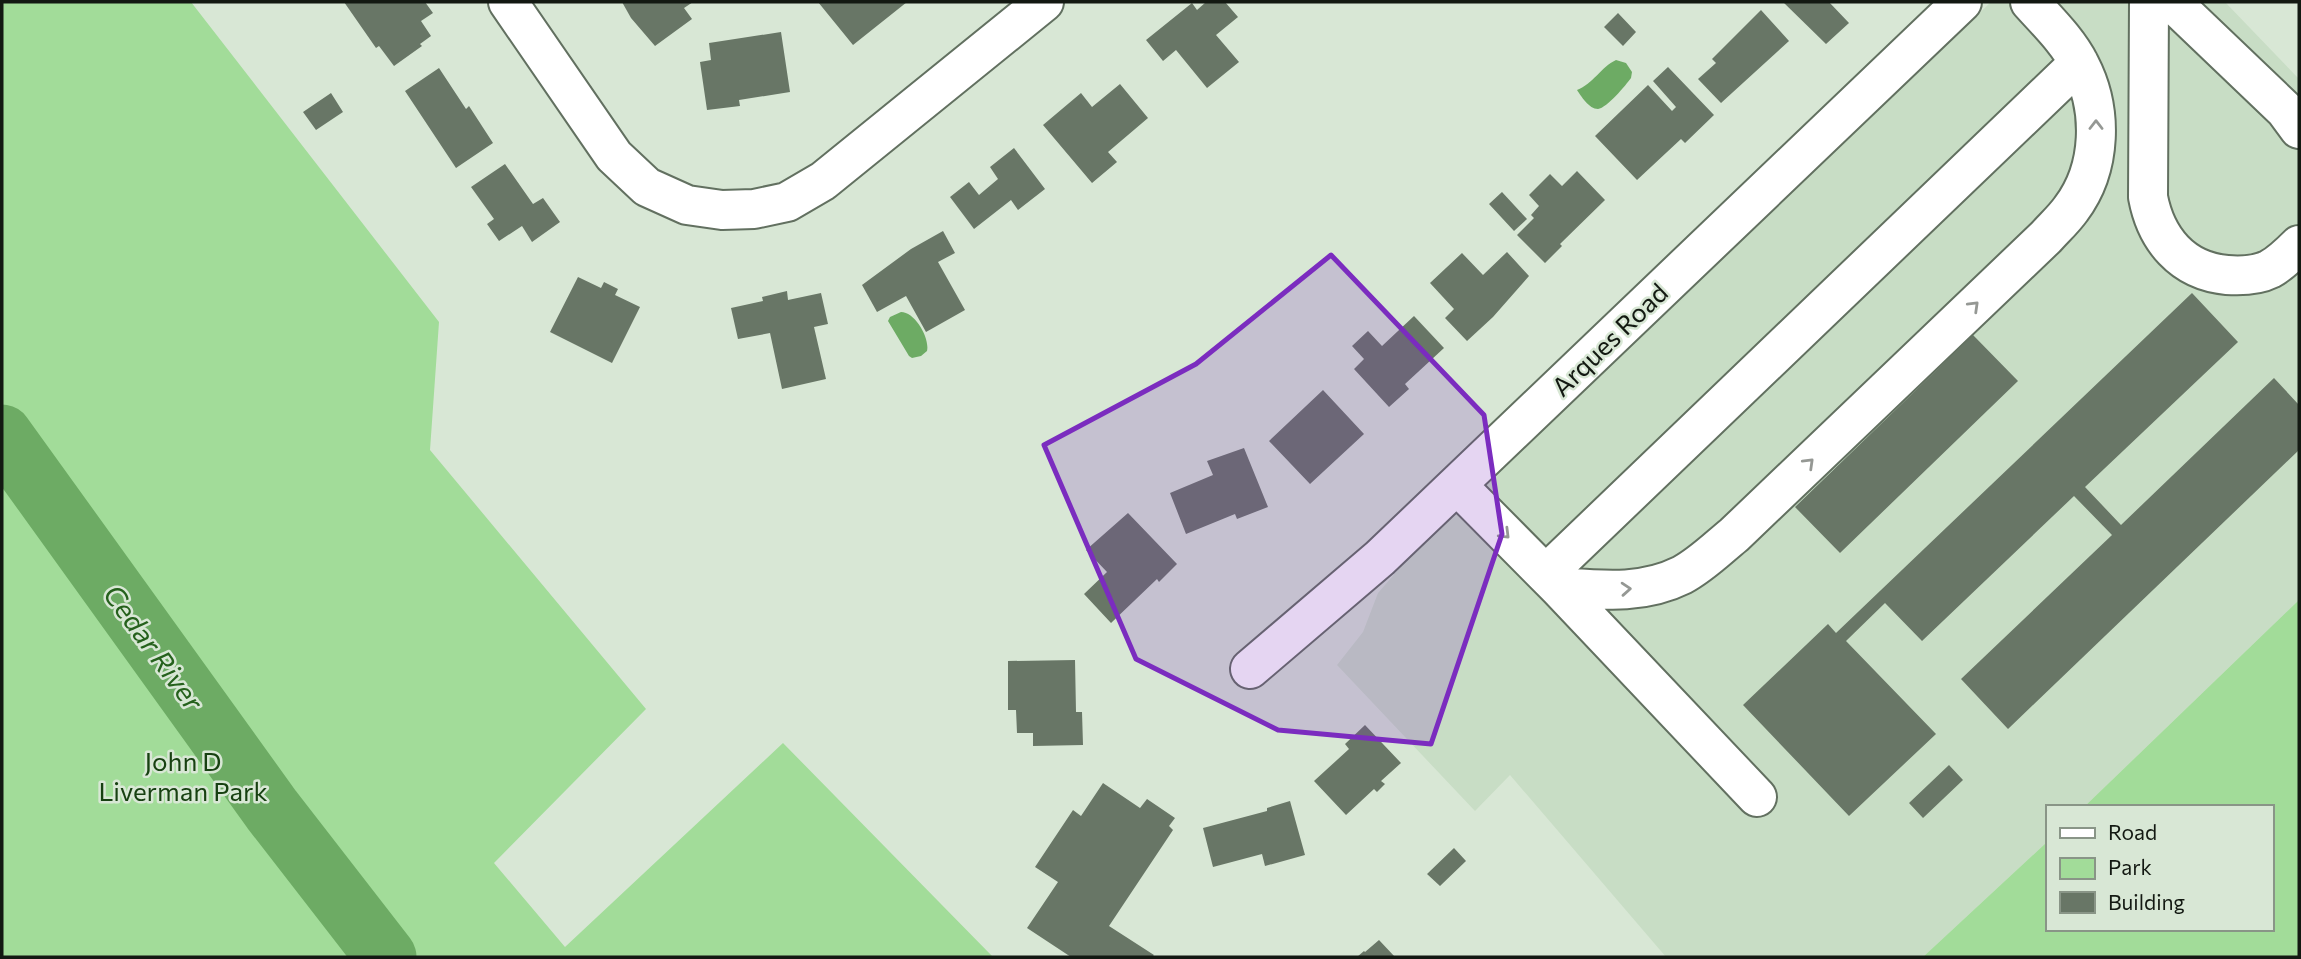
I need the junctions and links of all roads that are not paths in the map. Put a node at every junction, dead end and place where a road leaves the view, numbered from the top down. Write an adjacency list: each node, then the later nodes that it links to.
1 (508, 2): 2 (street)
2 (1044, 2)
3 (1962, 2): 10 (street, Arques Road)
4 (2030, 2): 7 (street)
5 (2149, 2): 9 (street)
6 (2172, 2): 8 (street)
7 (2080, 63): 11 (street); 11 (street, one-way to 7)
8 (2299, 129)
9 (2299, 245)
10 (1457, 485): 11 (street, one-way to 11); 12 (street, Arques Road)
11 (1552, 581): 13 (street)
12 (1250, 669)
13 (1757, 797)

